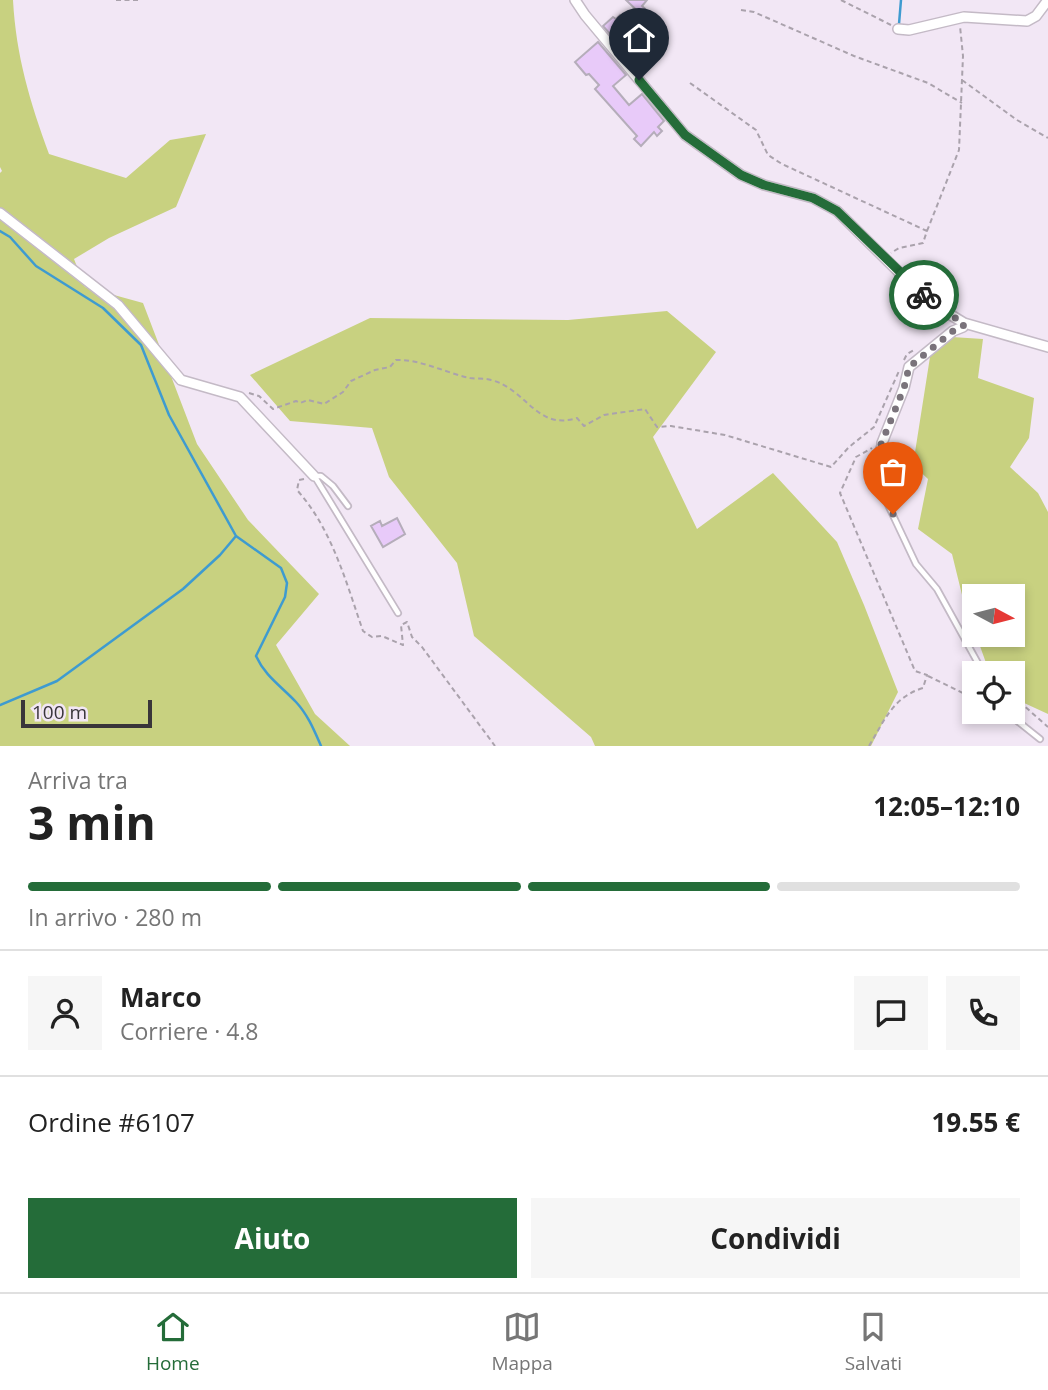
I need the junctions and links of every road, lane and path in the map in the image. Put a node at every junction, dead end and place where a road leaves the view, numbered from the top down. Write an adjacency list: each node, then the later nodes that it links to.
1 (116, 0): 2 (path)
2 (138, 0)
3 (575, 0): 15 (street)
4 (841, 0): 8 (path)
5 (1048, 0): 7 (street)
6 (741, 10): 11 (path)
7 (958, 18): 8 (street); 9 (path)
8 (898, 29)
9 (962, 80): 11 (path); 12 (path)
10 (690, 83): 14 (path)
11 (962, 103): 14 (path)
12 (1048, 138)
13 (0, 213): 19 (street)
14 (927, 231): 15 (path)
15 (884, 257): 16 (street)
16 (964, 323): 17 (street); 18 (street)
17 (1048, 347)
18 (925, 354): 19 (path); 20 (street)
19 (240, 397): 21 (street)
20 (882, 443): 24 (lane); 25 (path)
21 (313, 477): 22 (lane); 23 (lane); 31 (path)
22 (348, 506)
23 (398, 613)
24 (977, 661)
25 (927, 675): 26 (path); 32 (path)
26 (962, 692)
27 (1025, 707): 29 (path)
28 (1021, 724): 30 (lane)
29 (1048, 727)
30 (1040, 739)
31 (495, 746)
32 (869, 746)

